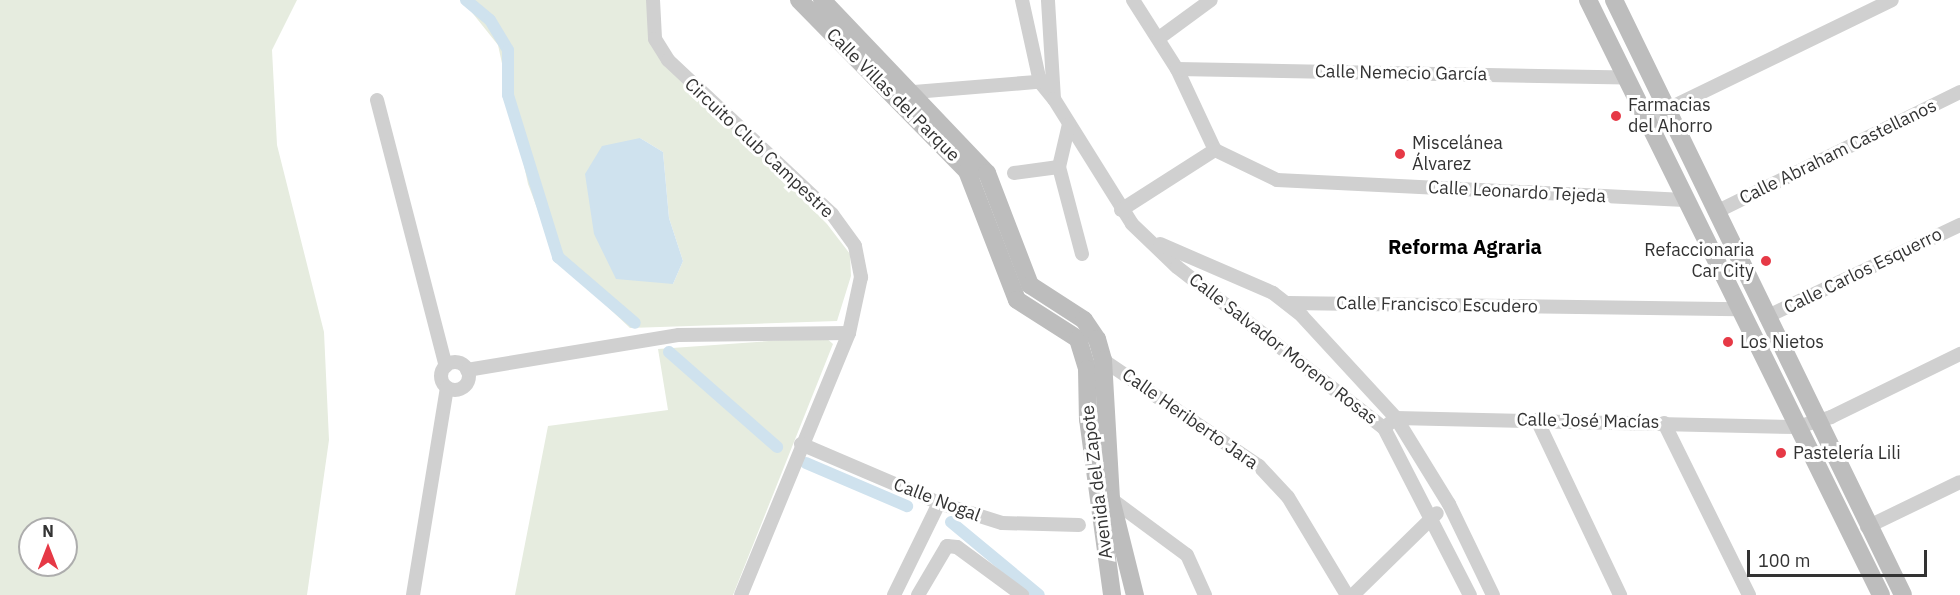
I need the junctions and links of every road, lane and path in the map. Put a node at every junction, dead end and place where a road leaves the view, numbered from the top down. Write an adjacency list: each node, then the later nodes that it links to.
1 (653, 0): 35 (street, Circuito Club Campestre)
2 (799, 0): 39 (main road, Calle Villas del Parque)
3 (822, 0): 16 (main road, Calle Villas del Parque)
4 (1022, 0): 15 (street)
5 (1048, 0): 14 (street)
6 (1133, 0): 11 (street)
7 (1211, 0): 11 (street)
8 (1588, 0): 13 (main road)
9 (1892, 0): 20 (street)
10 (1617, 1): 20 (main road)
11 (1159, 38): 12 (street)
12 (1177, 69): 13 (street, Calle Nemecio García); 23 (street)
13 (1626, 78): 21 (main road)
14 (1056, 80): 15 (street); 18 (street)
15 (1040, 81): 16 (street); 18 (street)
16 (914, 92): 37 (main road, Calle Villas del Parque)
17 (1960, 92): 28 (street, Calle Abraham Castellanos)
18 (1054, 99): 22 (street)
19 (377, 100): 38 (street)
20 (1668, 109): 21 (street); 28 (main road)
21 (1647, 119): 26 (main road)
22 (1069, 124): 24 (street); 27 (street)
23 (1215, 150): 26 (street, Calle Leonardo Tejeda); 27 (street)
24 (1059, 167): 25 (street); 31 (street)
25 (1014, 173)
26 (1686, 200): 33 (main road)
27 (1121, 210): 30 (street)
28 (1716, 212): 34 (main road)
29 (1960, 225): 34 (street, Calle Carlos Esquerro)
30 (1149, 240): 32 (street, Calle Francisco Escudero); 47 (street, Calle Salvador Moreno Rosas)
31 (1082, 254)
32 (1288, 303): 33 (street, Calle Francisco Escudero); 42 (street, Calle Salvador Moreno Rosas)
33 (1739, 309): 46 (main road)
34 (1766, 317): 45 (main road)
35 (849, 333): 40 (street); 48 (street, Circuito Club Campestre)
36 (1960, 354): 45 (street, Calle José Macías)
37 (1103, 360): 50 (main road, Avenida del Zapote); 56 (street, Calle Heriberto Jara)
38 (446, 366): 40 (street); 41 (street)
39 (1087, 369): 62 (main road, Avenida del Zapote)
40 (467, 370): 41 (street)
41 (447, 388): 57 (street)
42 (1396, 418): 43 (street, Calle José Macías); 47 (street); 52 (street, Calle Salvador Moreno Rosas)
43 (1537, 420): 44 (street, Calle José Macías); 70 (street)
44 (1664, 423): 46 (street, Calle José Macías); 71 (street)
45 (1816, 423): 46 (street, Calle José Macías); 55 (main road)
46 (1797, 427): 72 (main road)
47 (1384, 428): 53 (street, Calle Salvador Moreno Rosas)
48 (801, 444): 51 (street, Calle Nogal); 58 (street, Circuito Club Campestre)
49 (1960, 482): 55 (street)
50 (1111, 499): 63 (main road, Avenida del Zapote); 64 (street)
51 (939, 503): 54 (street, Calle Nogal); 59 (street)
52 (1449, 504): 53 (street); 69 (street, Calle Salvador Moreno Rosas)
53 (1431, 517): 67 (street); 68 (street, Calle Salvador Moreno Rosas)
54 (1079, 525)
55 (1867, 527): 73 (main road)
56 (1330, 573): 65 (street, Calle Heriberto Jara); 66 (street, Calle Heriberto Jara)
57 (413, 595)
58 (741, 595)
59 (894, 595)
60 (918, 595): 61 (street, Calle Nogal)
61 (1022, 595)
62 (1112, 595)
63 (1135, 595)
64 (1205, 595)
65 (1334, 595)
66 (1347, 595)
67 (1353, 595)
68 (1470, 595)
69 (1493, 595)
70 (1620, 595)
71 (1749, 595)
72 (1881, 595)
73 (1903, 595)

